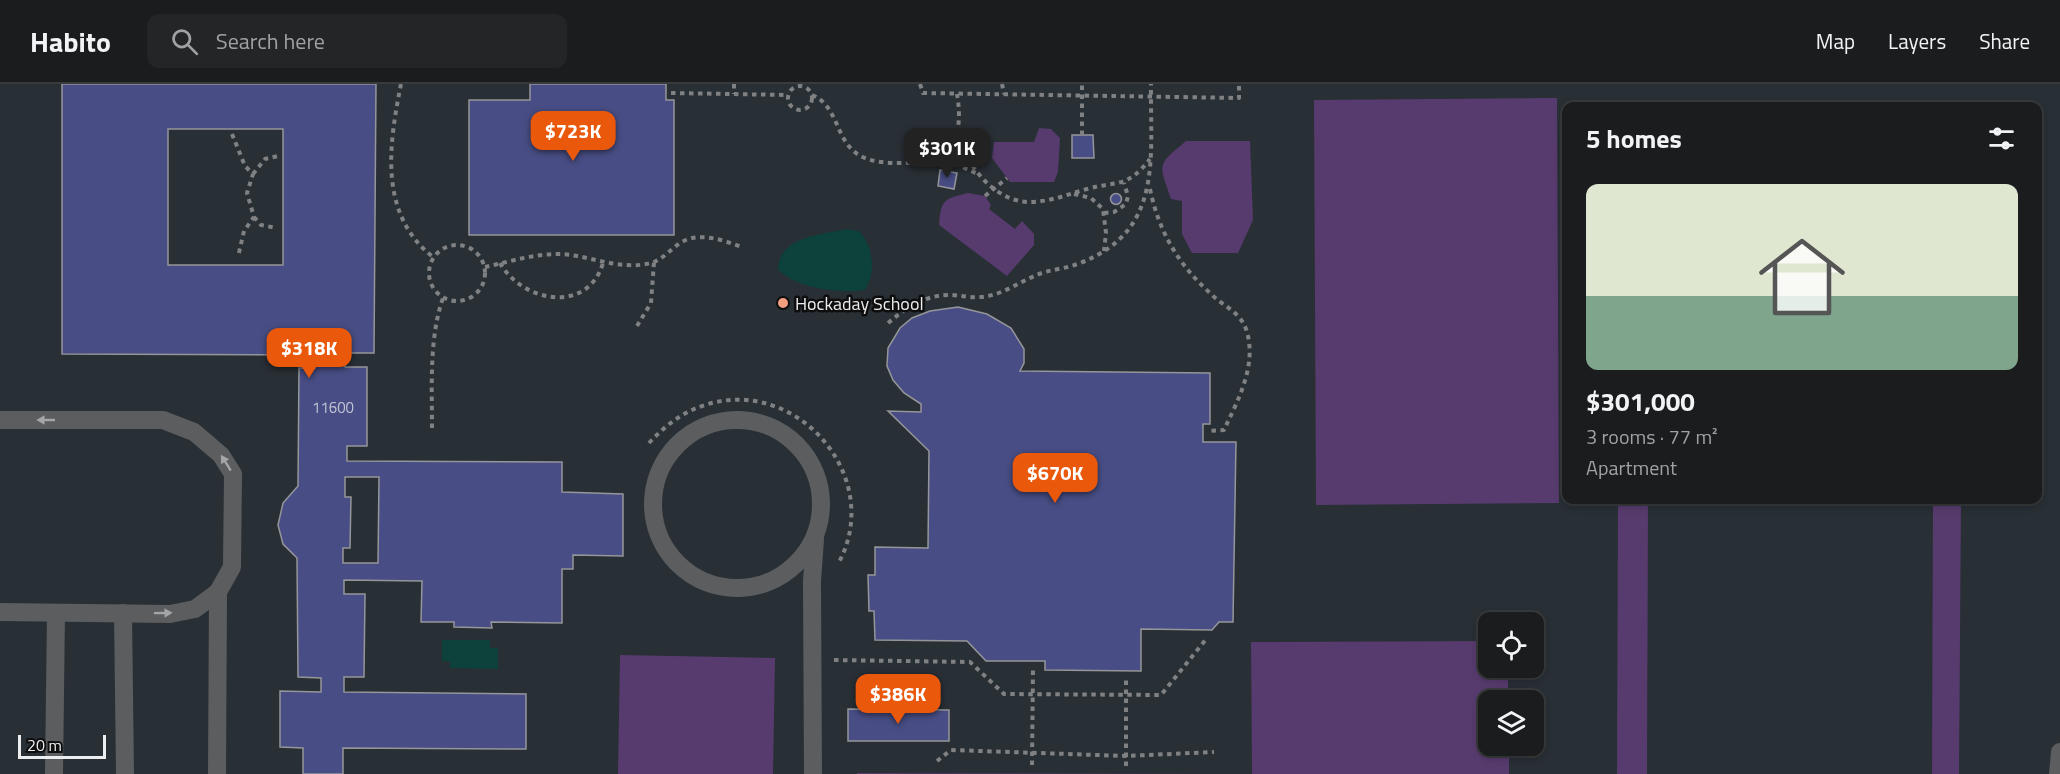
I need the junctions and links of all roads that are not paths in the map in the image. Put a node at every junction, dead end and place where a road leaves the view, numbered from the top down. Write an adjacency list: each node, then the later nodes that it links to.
1 (0, 420): 3 (lane, one-way to 1)
2 (815, 537): 2 (lane); 11 (lane)
3 (218, 592): 6 (lane, one-way to 3); 10 (lane)
4 (0, 612): 5 (lane)
5 (56, 613): 6 (lane); 8 (lane)
6 (123, 614): 9 (lane)
7 (2060, 752): 12 (lane)
8 (54, 774)
9 (125, 774)
10 (217, 774)
11 (813, 774)
12 (2058, 774)

